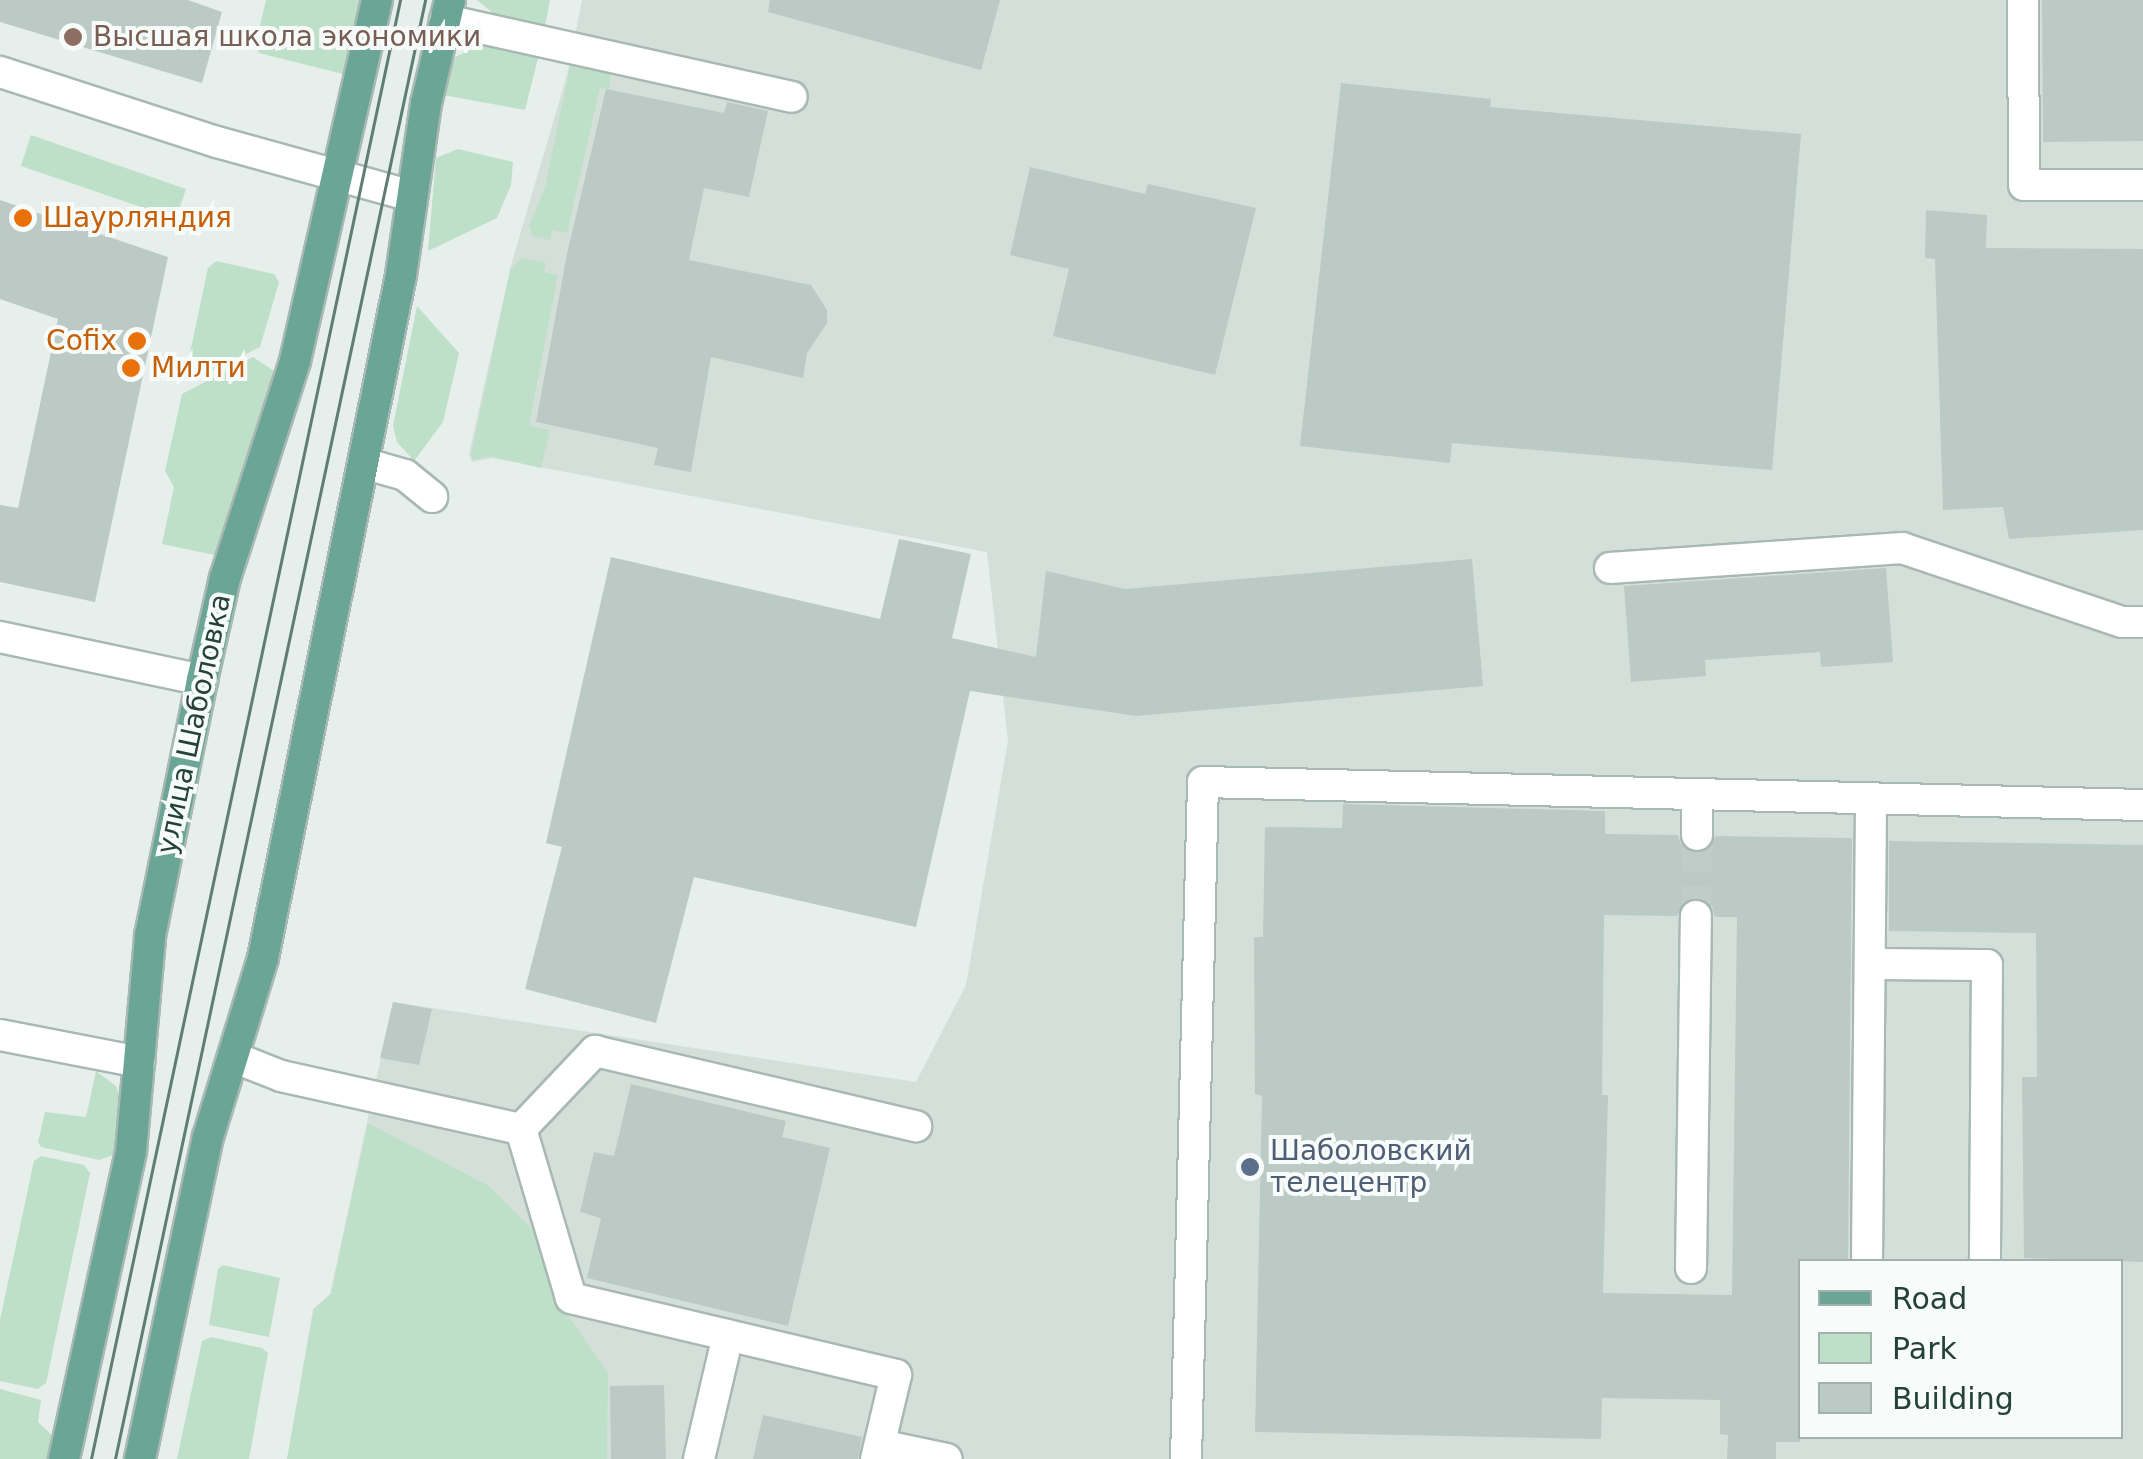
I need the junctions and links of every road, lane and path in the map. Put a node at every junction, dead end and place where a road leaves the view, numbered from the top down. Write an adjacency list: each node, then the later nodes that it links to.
1 (377, 0): 6 (main road, улица Шаболовка)
2 (2024, 0): 7 (street)
3 (447, 10): 5 (street); 8 (main road)
4 (0, 72): 6 (street)
5 (792, 97)
6 (338, 176): 8 (street); 14 (main road, улица Шаболовка)
7 (2143, 185)
8 (412, 196): 9 (main road)
9 (363, 463): 10 (street); 22 (main road)
10 (432, 496)
11 (1610, 568): 12 (street)
12 (2143, 622)
13 (0, 637): 14 (street)
14 (202, 680): 23 (main road, улица Шаболовка)
15 (1698, 794): 16 (street); 18 (street); 35 (street)
16 (1871, 799): 17 (street); 20 (street)
17 (2143, 805)
18 (1697, 835)
19 (1696, 916): 28 (street)
20 (1870, 964): 26 (street); 27 (street)
21 (0, 1035): 23 (street)
22 (233, 1057): 25 (street); 32 (main road)
23 (138, 1062): 31 (main road, улица Шаболовка)
24 (916, 1126): 25 (street)
25 (520, 1129): 29 (street)
26 (1867, 1259)
27 (1984, 1259)
28 (1691, 1268)
29 (728, 1335): 30 (street); 33 (street)
30 (878, 1452): 34 (street)
31 (64, 1459)
32 (140, 1459)
33 (699, 1459)
34 (947, 1459)
35 (1186, 1459)

